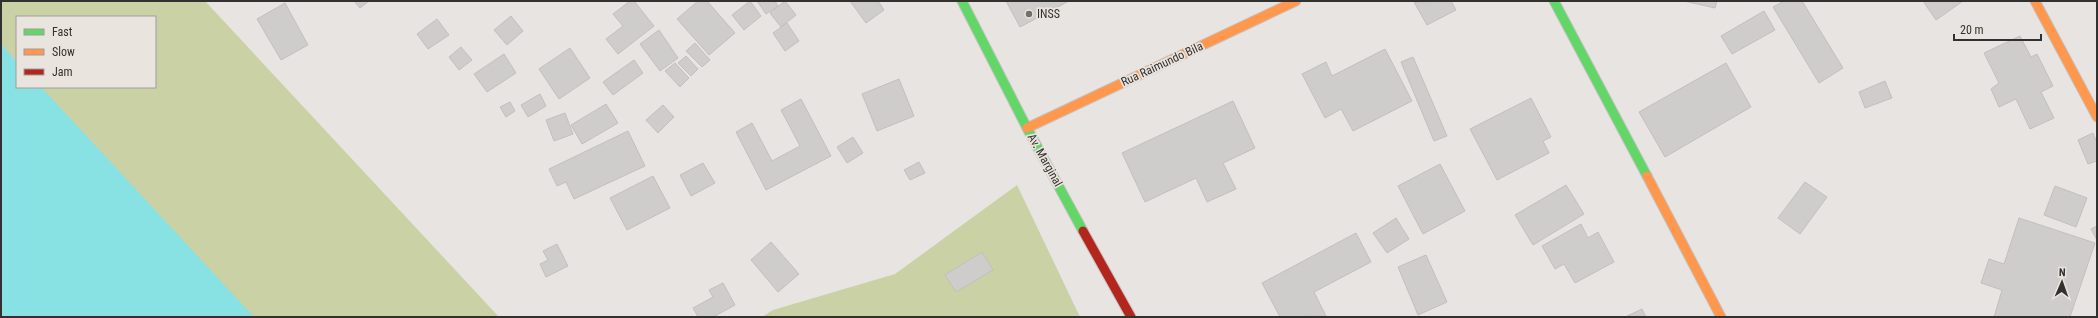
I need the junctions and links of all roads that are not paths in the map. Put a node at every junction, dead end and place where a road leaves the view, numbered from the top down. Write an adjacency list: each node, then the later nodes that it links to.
1 (962, 1): 6 (street, Av. Marginal)
2 (1296, 1): 6 (street, Rua Raimundo Bila)
3 (1554, 1): 8 (street)
4 (2035, 1): 5 (street)
5 (2097, 117)
6 (1027, 128): 7 (street, Av. Marginal)
7 (1131, 317)
8 (1721, 317)

